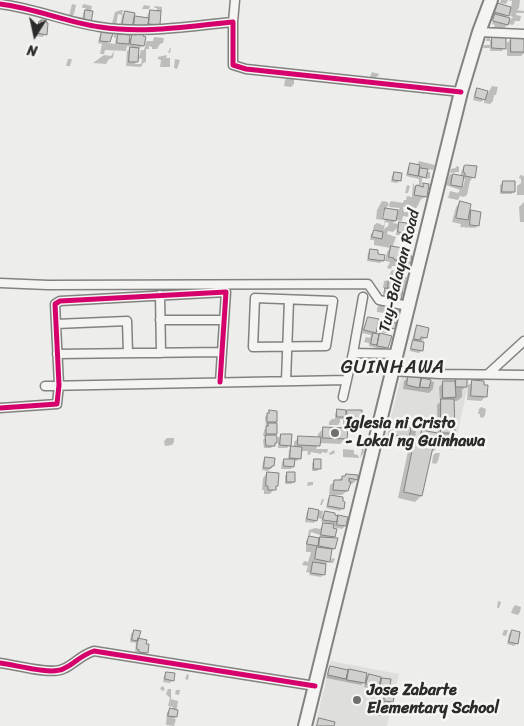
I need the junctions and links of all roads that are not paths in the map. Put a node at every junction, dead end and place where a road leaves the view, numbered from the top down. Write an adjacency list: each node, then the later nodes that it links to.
1 (235, 0): 4 (street)
2 (491, 0): 5 (main road, Tuy-Balayan Road)
3 (0, 4): 4 (street)
4 (233, 22): 7 (street)
5 (479, 32): 6 (street); 7 (main road, Tuy-Balayan Road)
6 (524, 34)
7 (461, 92): 12 (main road, Tuy-Balayan Road)
8 (0, 283): 12 (street)
9 (160, 295): 13 (street); 14 (street); 15 (street)
10 (363, 298): 21 (street)
11 (289, 300): 17 (street); 17 (street); 17 (street)
12 (408, 306): 23 (main road, Tuy-Balayan Road)
13 (160, 320): 14 (street); 20 (street)
14 (224, 320): 18 (street)
15 (56, 324): 19 (street); 22 (street)
16 (524, 341): 25 (street)
17 (288, 347): 28 (street)
18 (222, 352): 20 (street); 29 (street)
19 (128, 353): 20 (street); 22 (street)
20 (161, 353)
21 (353, 353): 23 (street); 27 (street)
22 (57, 354): 30 (street)
23 (396, 354): 24 (main road, Tuy-Balayan Road)
24 (392, 371): 25 (street); 35 (main road, Tuy-Balayan Road)
25 (488, 374): 26 (street)
26 (524, 375)
27 (347, 380): 28 (street); 32 (street)
28 (286, 381): 29 (street)
29 (220, 382): 30 (street)
30 (58, 385): 31 (street); 33 (street)
31 (45, 386)
32 (343, 397)
33 (0, 408)
34 (0, 662): 35 (street)
35 (315, 686): 36 (main road, Tuy-Balayan Road)
36 (305, 726)

